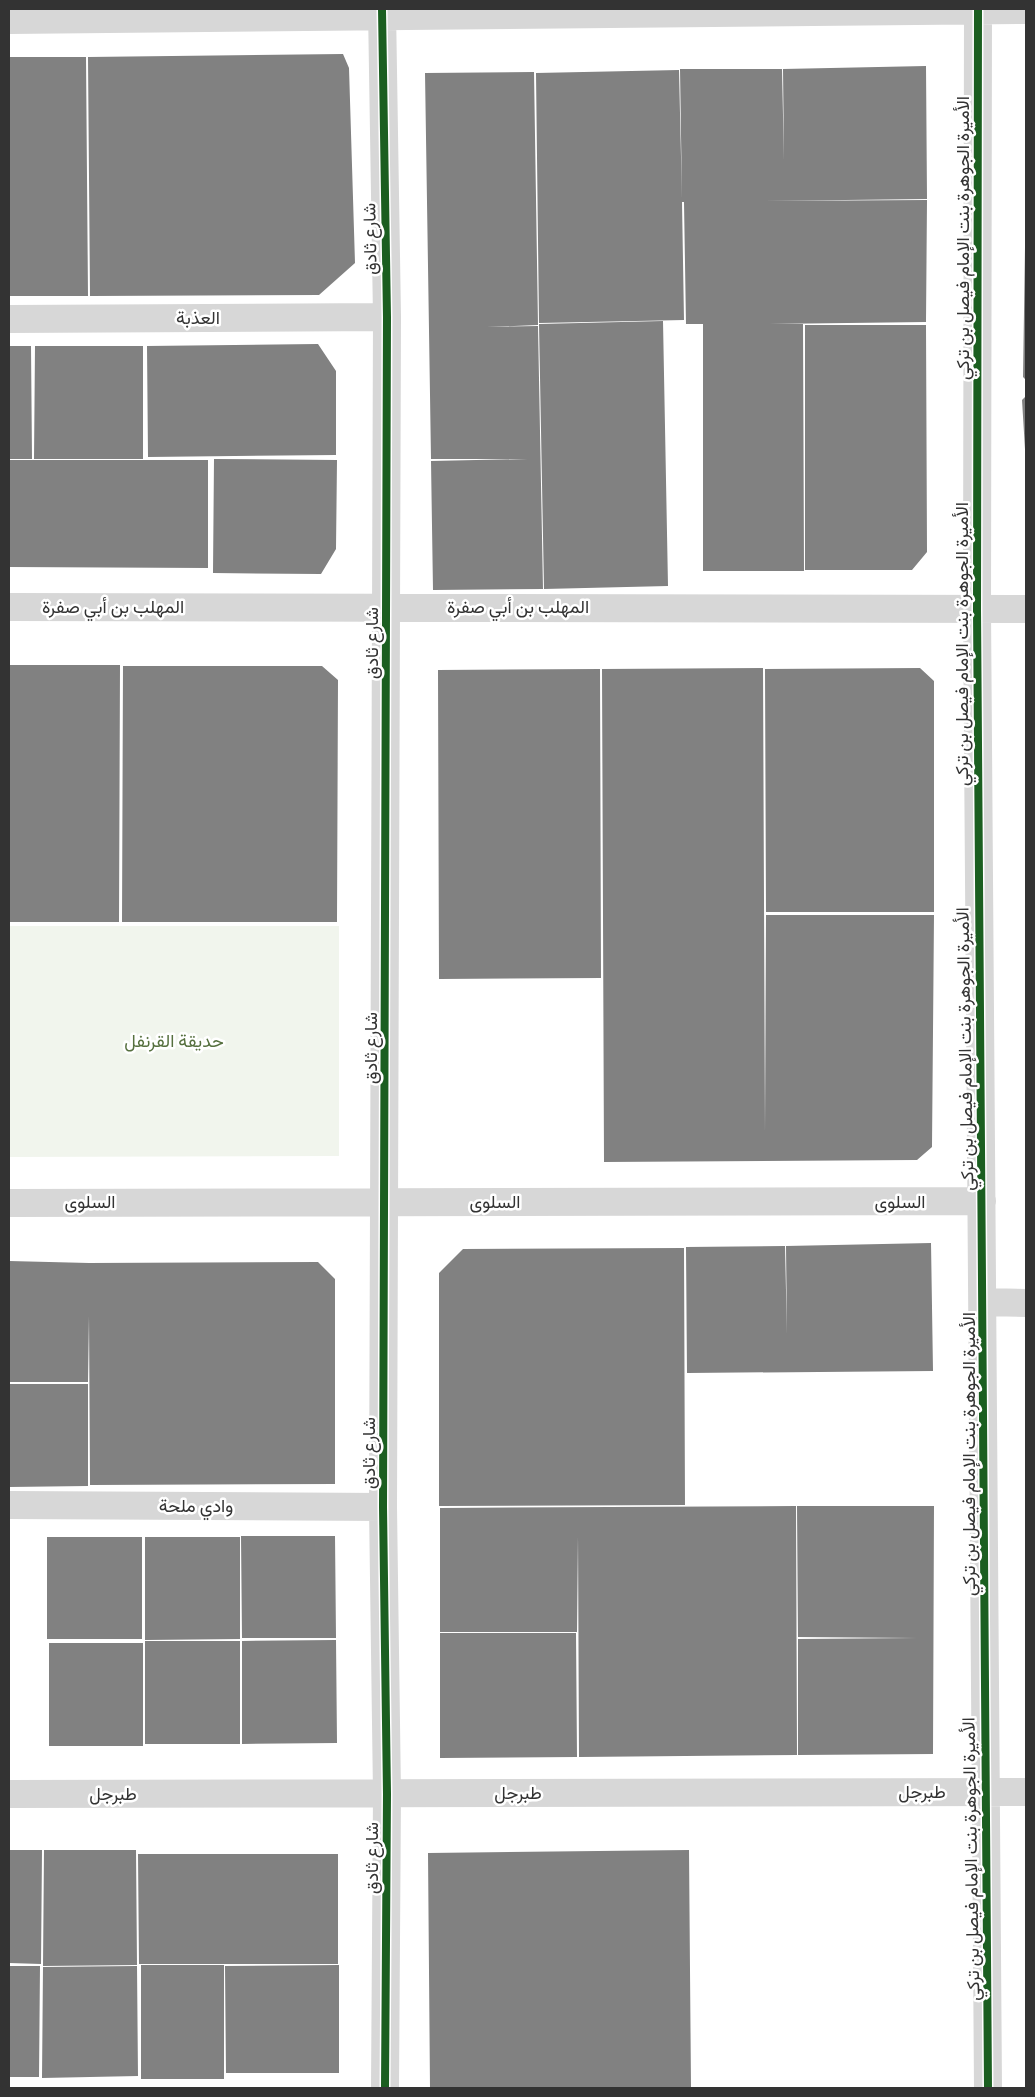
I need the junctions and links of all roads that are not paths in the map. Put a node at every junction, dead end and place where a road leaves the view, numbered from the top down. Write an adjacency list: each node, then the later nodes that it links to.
1 (978, 9): 2 (street); 3 (street); 11 (street, الأميرة الجوهرة بنت الإمام فيصل بن تركي)
2 (1026, 10)
3 (686, 11): 4 (street)
4 (382, 13): 5 (street); 6 (street, شارع ثادق)
5 (9, 20)
6 (387, 316): 7 (street, العذبة); 8 (street, شارع ثادق)
7 (9, 319)
8 (387, 606): 9 (street, المهلب بن أبي صفرة); 11 (street, المهلب بن أبي صفرة); 14 (street, شارع ثادق)
9 (9, 607)
10 (1026, 609): 11 (street, المهلب بن أبي صفرة)
11 (977, 610): 12 (street, الأميرة الجوهرة بنت الإمام فيصل بن تركي)
12 (982, 1201): 14 (street, السلوى); 15 (street, الأميرة الجوهرة بنت الإمام فيصل بن تركي)
13 (9, 1202): 14 (street, السلوى)
14 (386, 1203): 18 (street, شارع ثادق)
15 (983, 1302): 16 (street); 19 (street, الأميرة الجوهرة بنت الإمام فيصل بن تركي)
16 (1026, 1303)
17 (9, 1505): 18 (street, وادي ملحة)
18 (383, 1507): 22 (street, شارع ثادق)
19 (985, 1792): 20 (street, طبرجل); 22 (street, طبرجل); 24 (street, الأميرة الجوهرة بنت الإمام فيصل بن تركي)
20 (1026, 1792)
21 (9, 1794): 22 (street, طبرجل)
22 (387, 1794): 23 (street, شارع ثادق)
23 (385, 2088)
24 (988, 2088)

